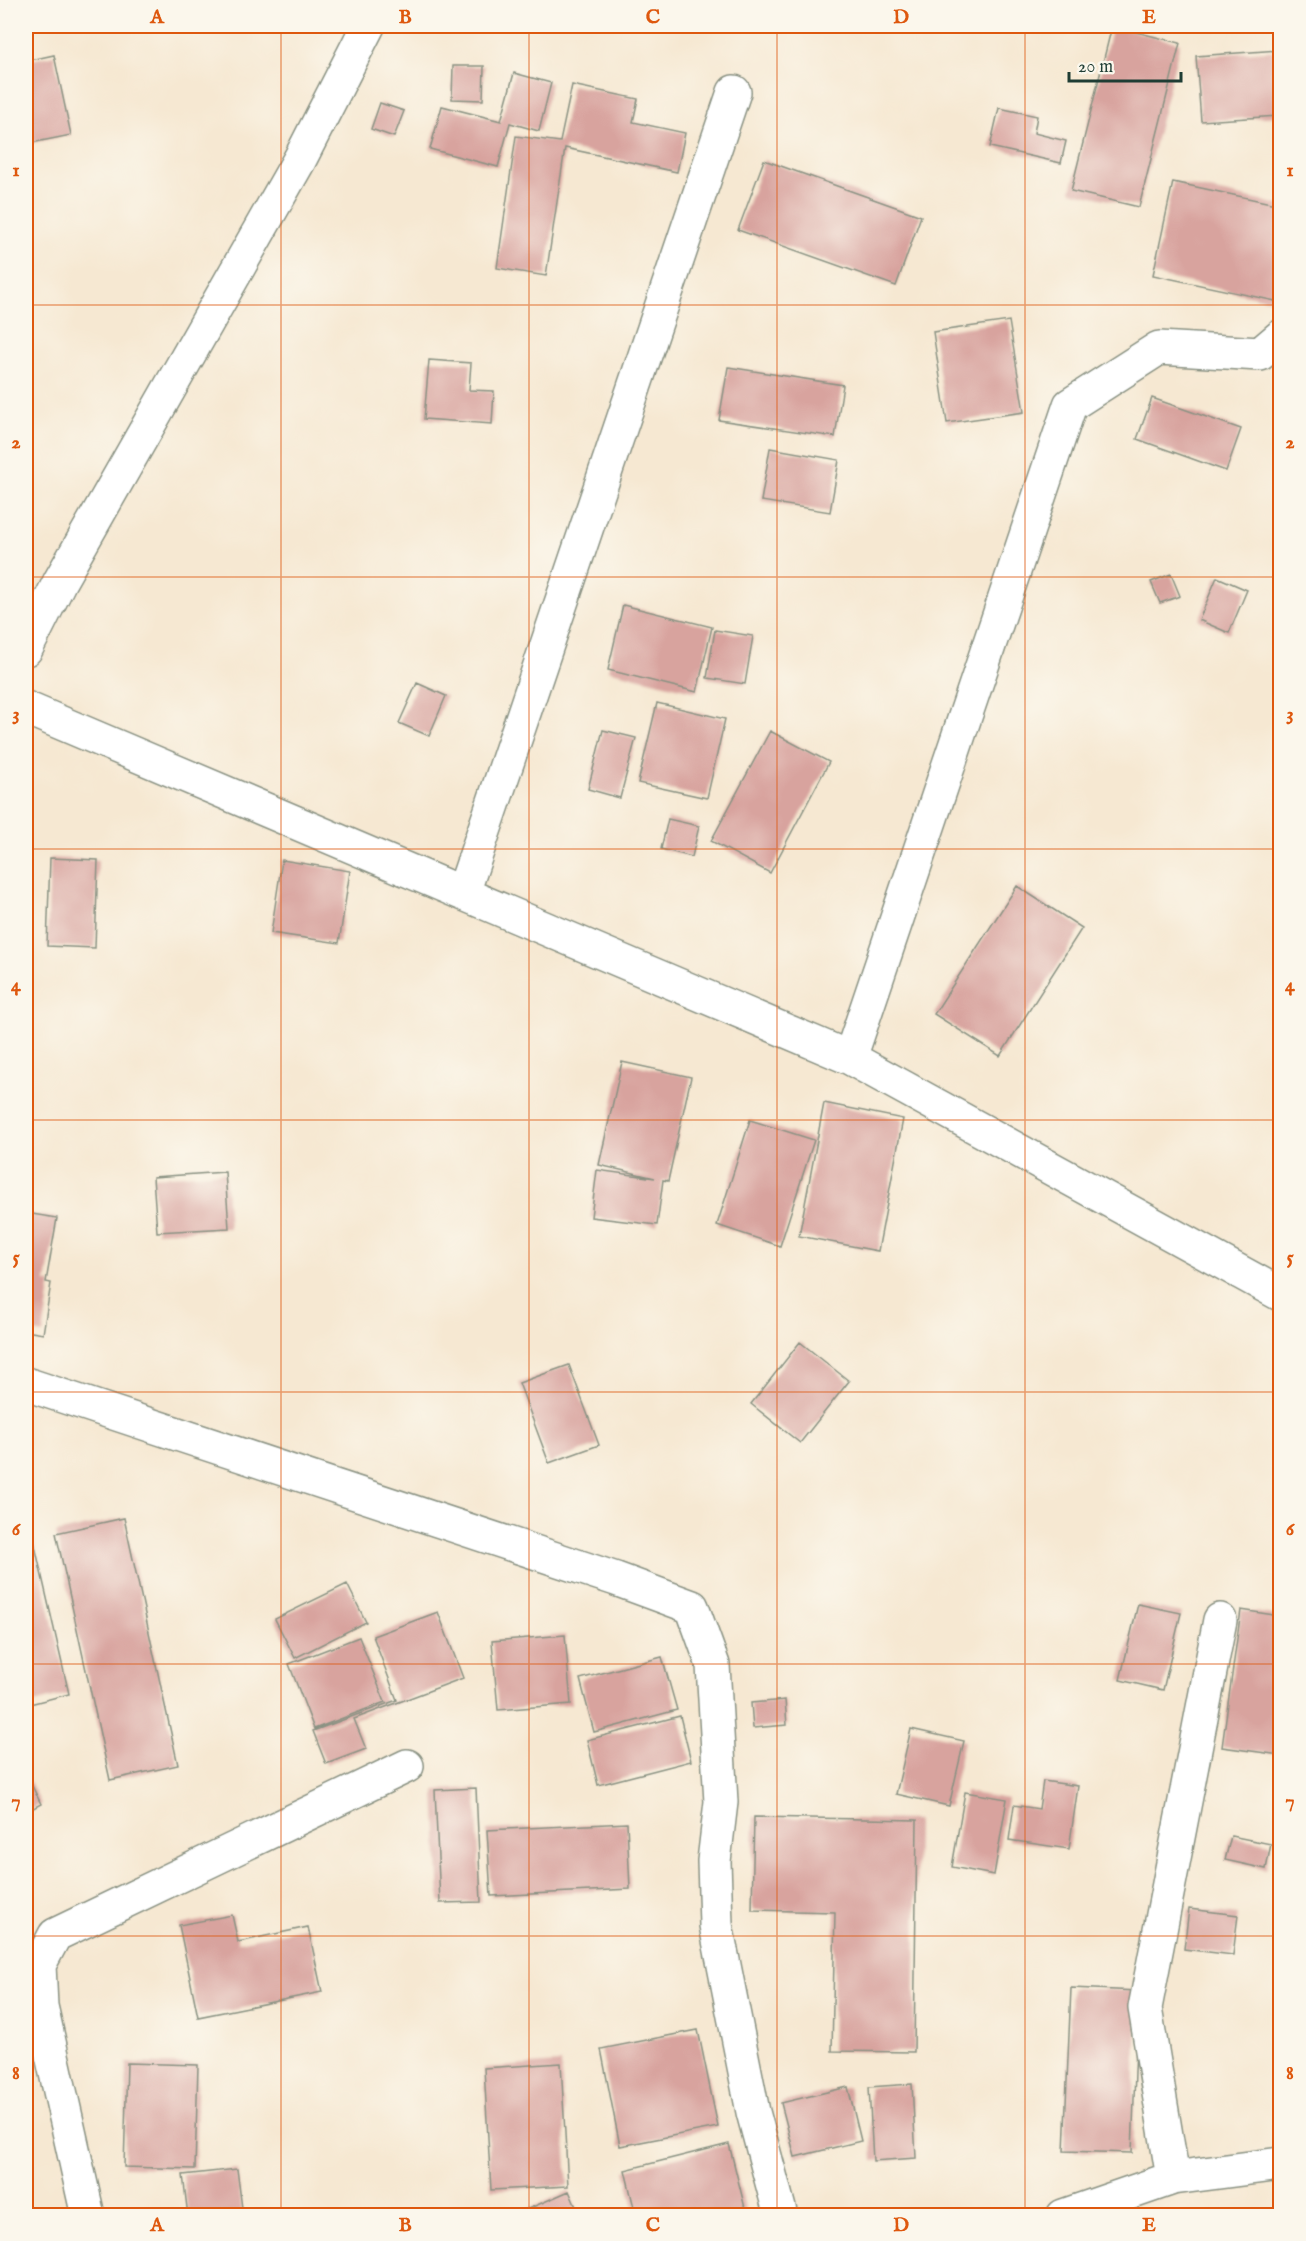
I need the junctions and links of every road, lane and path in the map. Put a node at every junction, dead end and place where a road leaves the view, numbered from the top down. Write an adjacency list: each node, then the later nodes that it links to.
1 (368, 26): 4 (street)
2 (734, 92): 6 (street)
3 (1281, 337): 7 (street)
4 (26, 649)
5 (27, 712): 6 (street)
6 (463, 893): 7 (street)
7 (850, 1058): 8 (street)
8 (1281, 1294)
9 (26, 1384): 15 (street)
10 (1220, 1620): 13 (street)
11 (407, 1766): 14 (street)
12 (1281, 2164): 13 (street)
13 (1173, 2178): 16 (street)
14 (88, 2216)
15 (781, 2216)
16 (1064, 2216)

